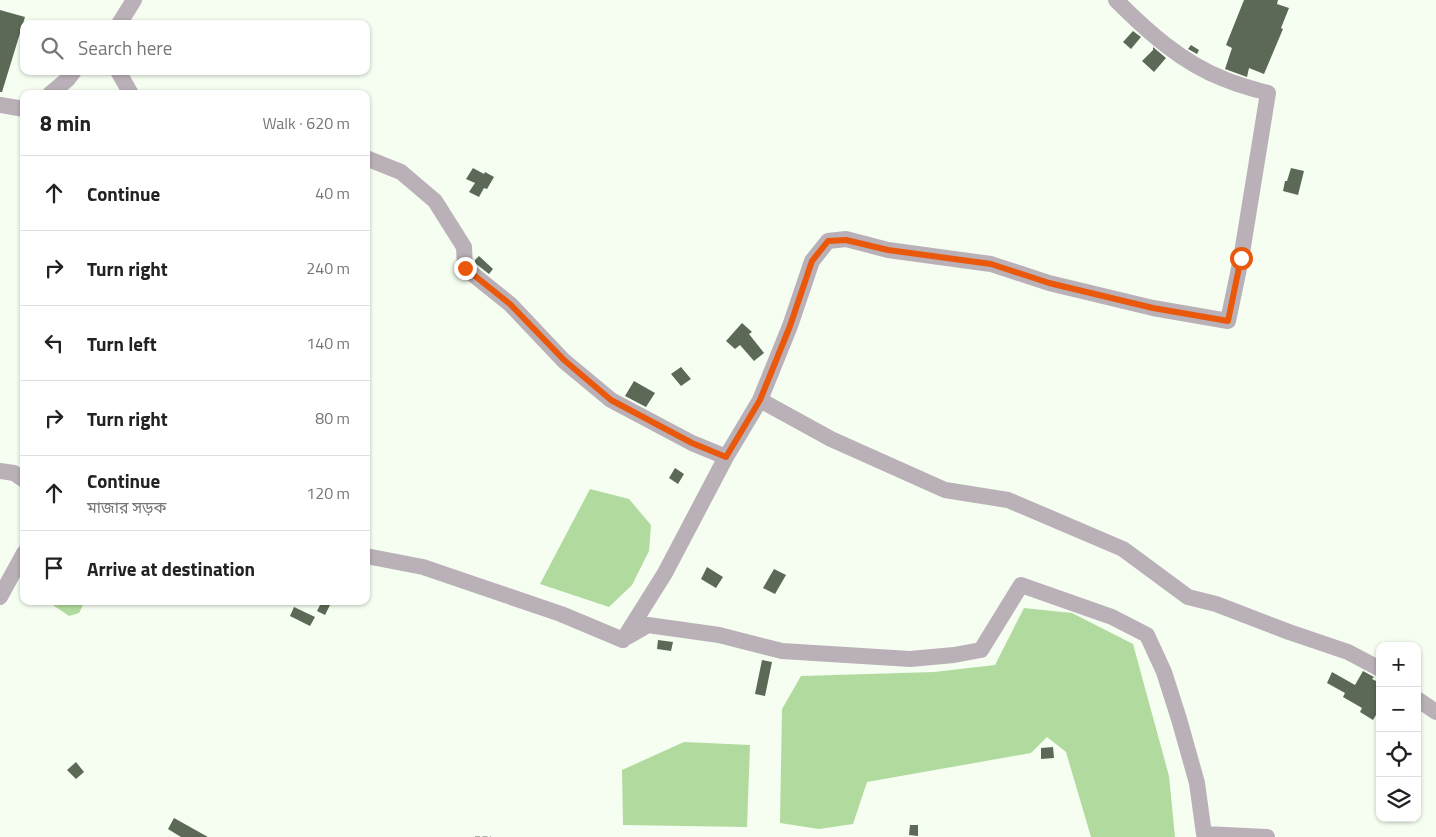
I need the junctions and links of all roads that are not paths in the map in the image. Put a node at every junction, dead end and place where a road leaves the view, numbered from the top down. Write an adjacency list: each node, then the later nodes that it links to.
1 (134, 0): 3 (street)
2 (1116, 0): 11 (street)
3 (122, 20)
4 (71, 75): 6 (street)
5 (120, 75): 7 (street)
6 (55, 90)
7 (129, 90)
8 (0, 105): 9 (street)
9 (20, 108)
10 (370, 160): 12 (street)
11 (760, 400): 12 (street); 19 (street)
12 (726, 457): 18 (street)
13 (0, 471): 14 (street)
14 (20, 477)
15 (370, 557): 18 (street)
16 (20, 560): 17 (street)
17 (0, 597)
18 (623, 640): 22 (street)
19 (1376, 667)
20 (1421, 702): 21 (street)
21 (1436, 712)
22 (1267, 837)

